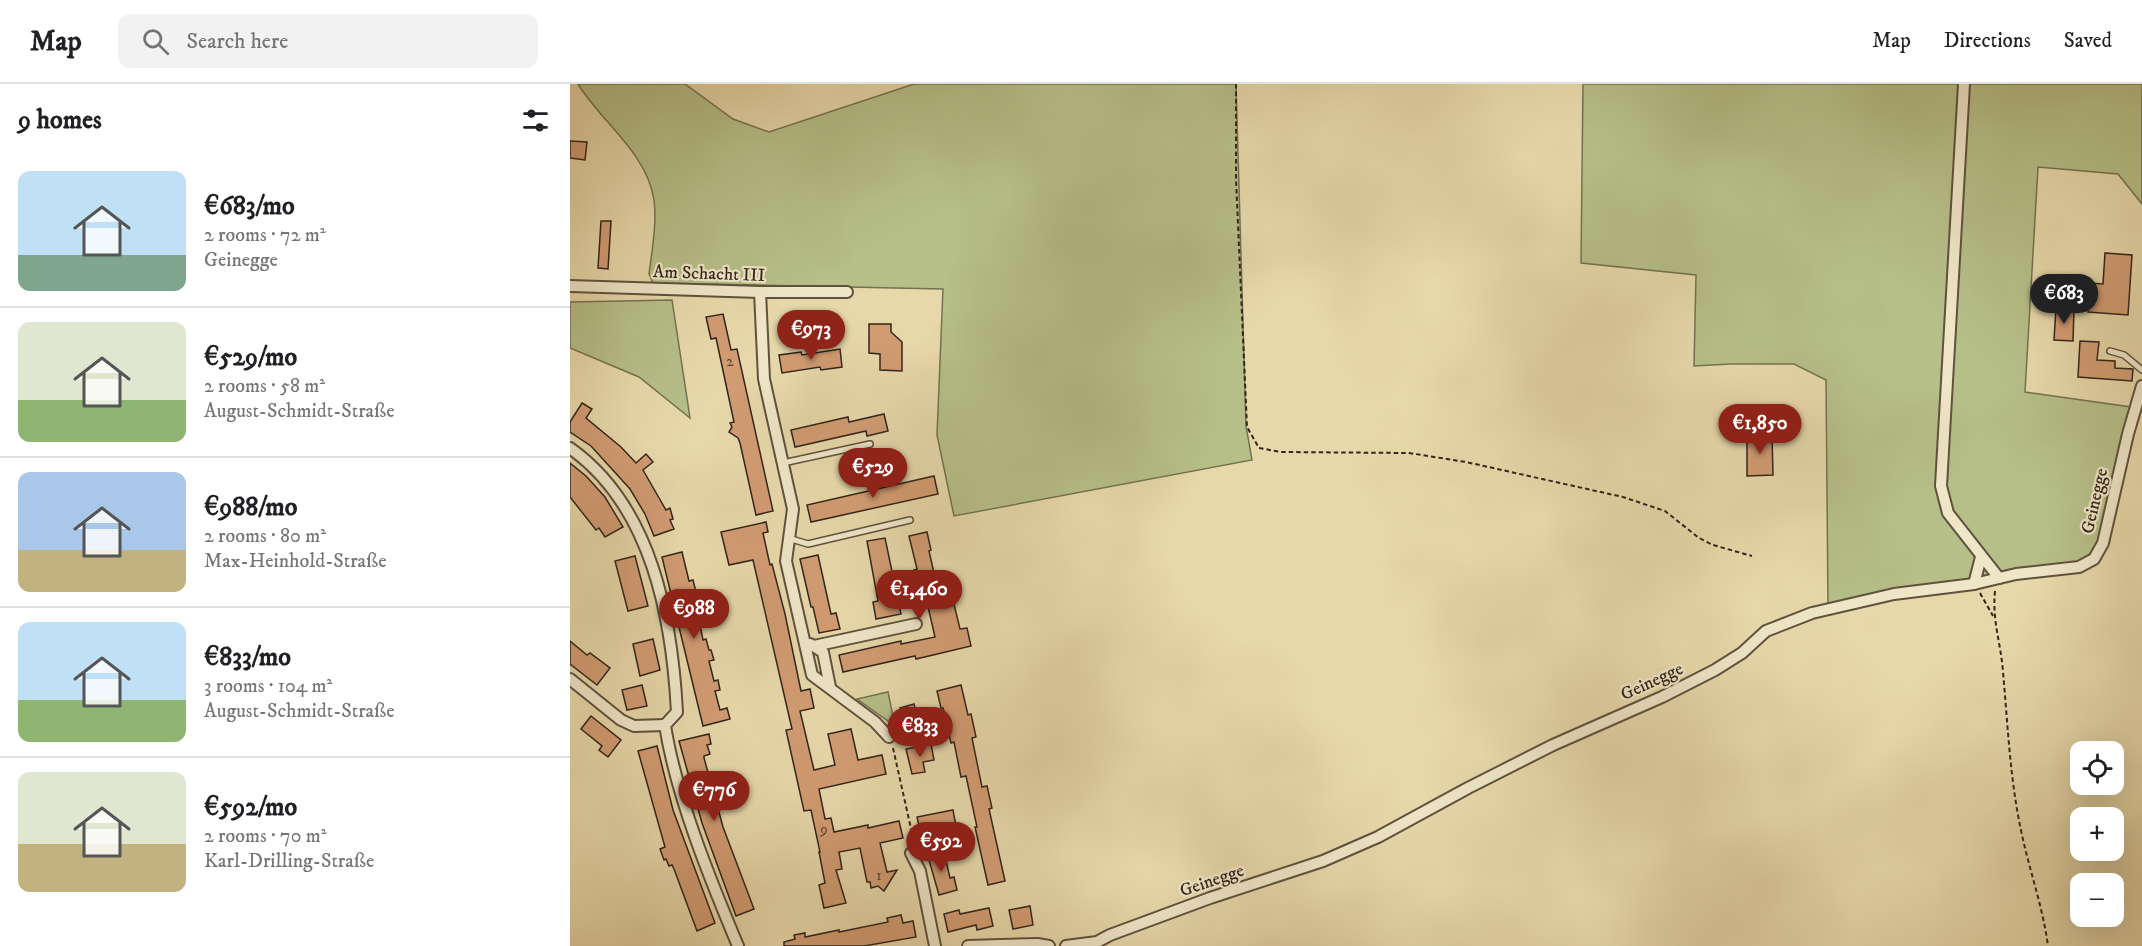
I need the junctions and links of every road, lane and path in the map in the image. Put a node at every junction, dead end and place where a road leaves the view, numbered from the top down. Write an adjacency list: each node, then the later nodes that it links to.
1 (1236, 84): 14 (path)
2 (1964, 84): 15 (street)
3 (570, 286): 4 (street, Am Schacht III)
4 (760, 292): 5 (street, Am Schacht III); 11 (street)
5 (847, 292)
6 (2110, 351): 7 (lane)
7 (2142, 370)
8 (2142, 386): 16 (street, Geinegge)
9 (870, 444): 11 (lane)
10 (570, 447): 22 (street)
11 (782, 464): 13 (street)
12 (910, 520): 13 (lane)
13 (788, 538): 20 (street)
14 (1752, 556)
15 (1981, 557): 16 (street); 17 (street)
16 (1999, 578): 17 (street, Geinegge); 18 (path)
17 (1974, 584): 18 (path); 30 (street, Geinegge)
18 (1993, 616): 31 (path)
19 (916, 624): 20 (street)
20 (809, 643): 23 (street)
21 (570, 679): 22 (street)
22 (665, 724): 26 (street)
23 (889, 737): 24 (path)
24 (914, 842)
25 (911, 854): 27 (street)
26 (738, 946)
27 (935, 946)
28 (968, 946): 29 (street)
29 (1049, 946)
30 (1066, 946)
31 (2048, 946)

